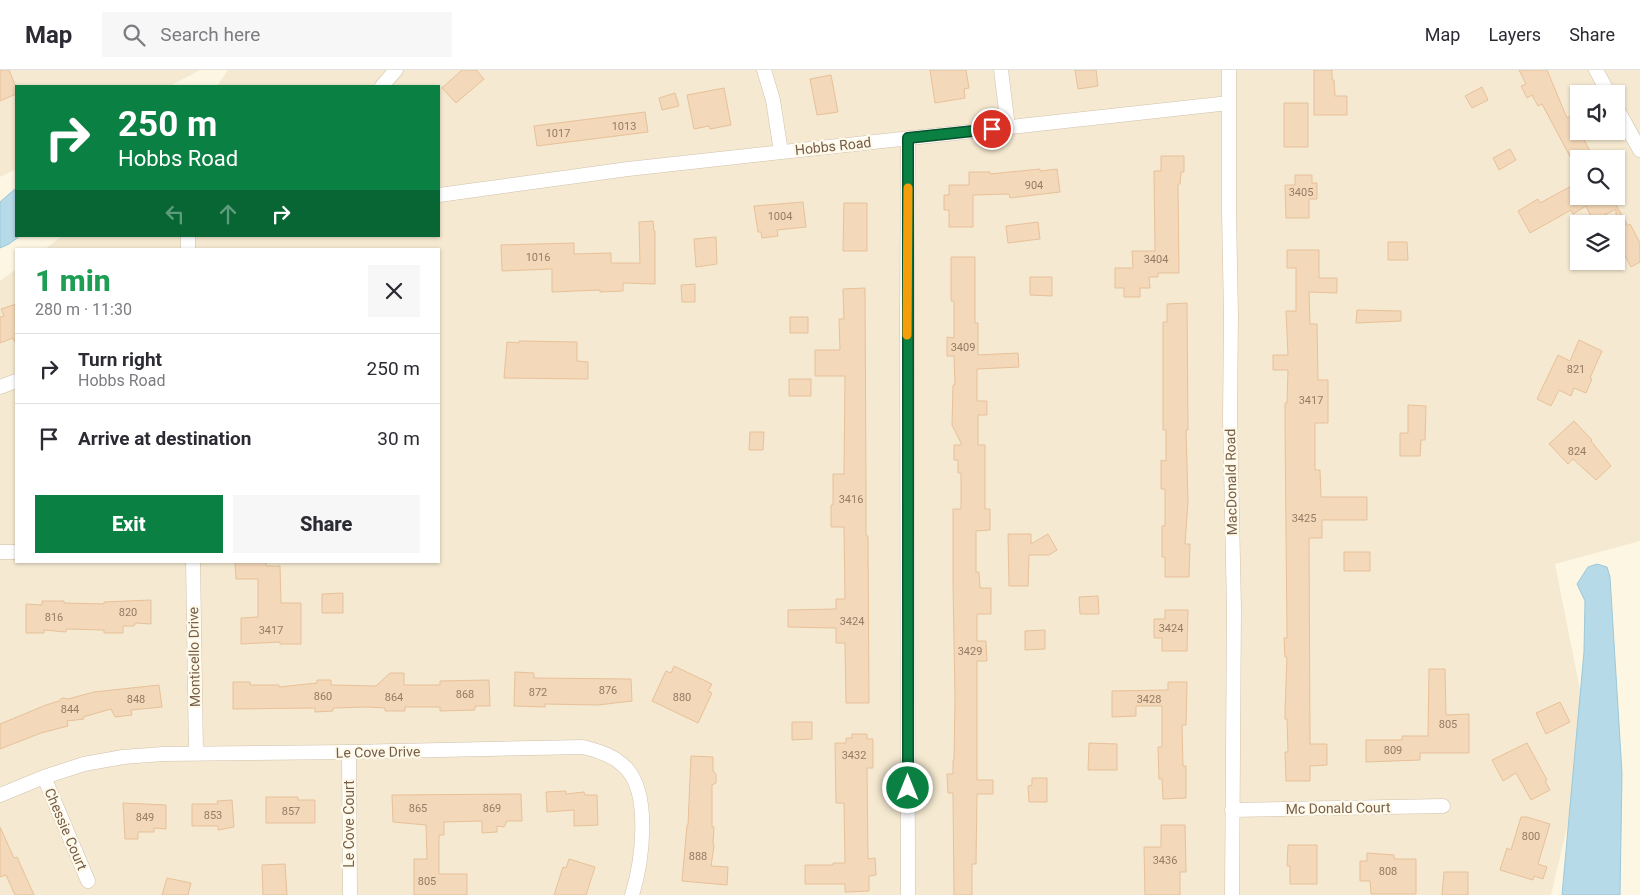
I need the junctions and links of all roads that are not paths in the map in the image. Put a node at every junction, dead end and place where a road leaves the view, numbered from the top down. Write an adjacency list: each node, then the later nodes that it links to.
1 (396, 70): 6 (street)
2 (764, 70): 13 (street)
3 (1001, 70): 10 (street)
4 (1229, 70): 8 (street, MacDonald Road)
5 (1596, 70): 7 (street)
6 (383, 85)
7 (1604, 85)
8 (1229, 103): 10 (street, Hobbs Road); 25 (street, MacDonald Road)
9 (1625, 122): 12 (street)
10 (1008, 127): 11 (street, Hobbs Road)
11 (908, 138): 13 (street, Hobbs Road); 29 (street)
12 (1640, 150)
13 (781, 152): 14 (street, Hobbs Road)
14 (440, 195)
15 (15, 381): 16 (street)
16 (0, 387)
17 (0, 552): 18 (street)
18 (15, 552)
19 (193, 563): 21 (street, Monticello Drive)
20 (349, 752): 21 (street, Le Cove Drive); 27 (street, Le Cove Court); 28 (street, Le Cove Drive)
21 (196, 754): 22 (street, Le Cove Drive)
22 (44, 777): 23 (street, Le Cove Drive); 26 (street, Chessie Court)
23 (0, 795)
24 (1443, 806): 25 (street, Mc Donald Court)
25 (1232, 810): 30 (street, MacDonald Road)
26 (88, 881)
27 (350, 895)
28 (632, 895)
29 (908, 895)
30 (1232, 895)

